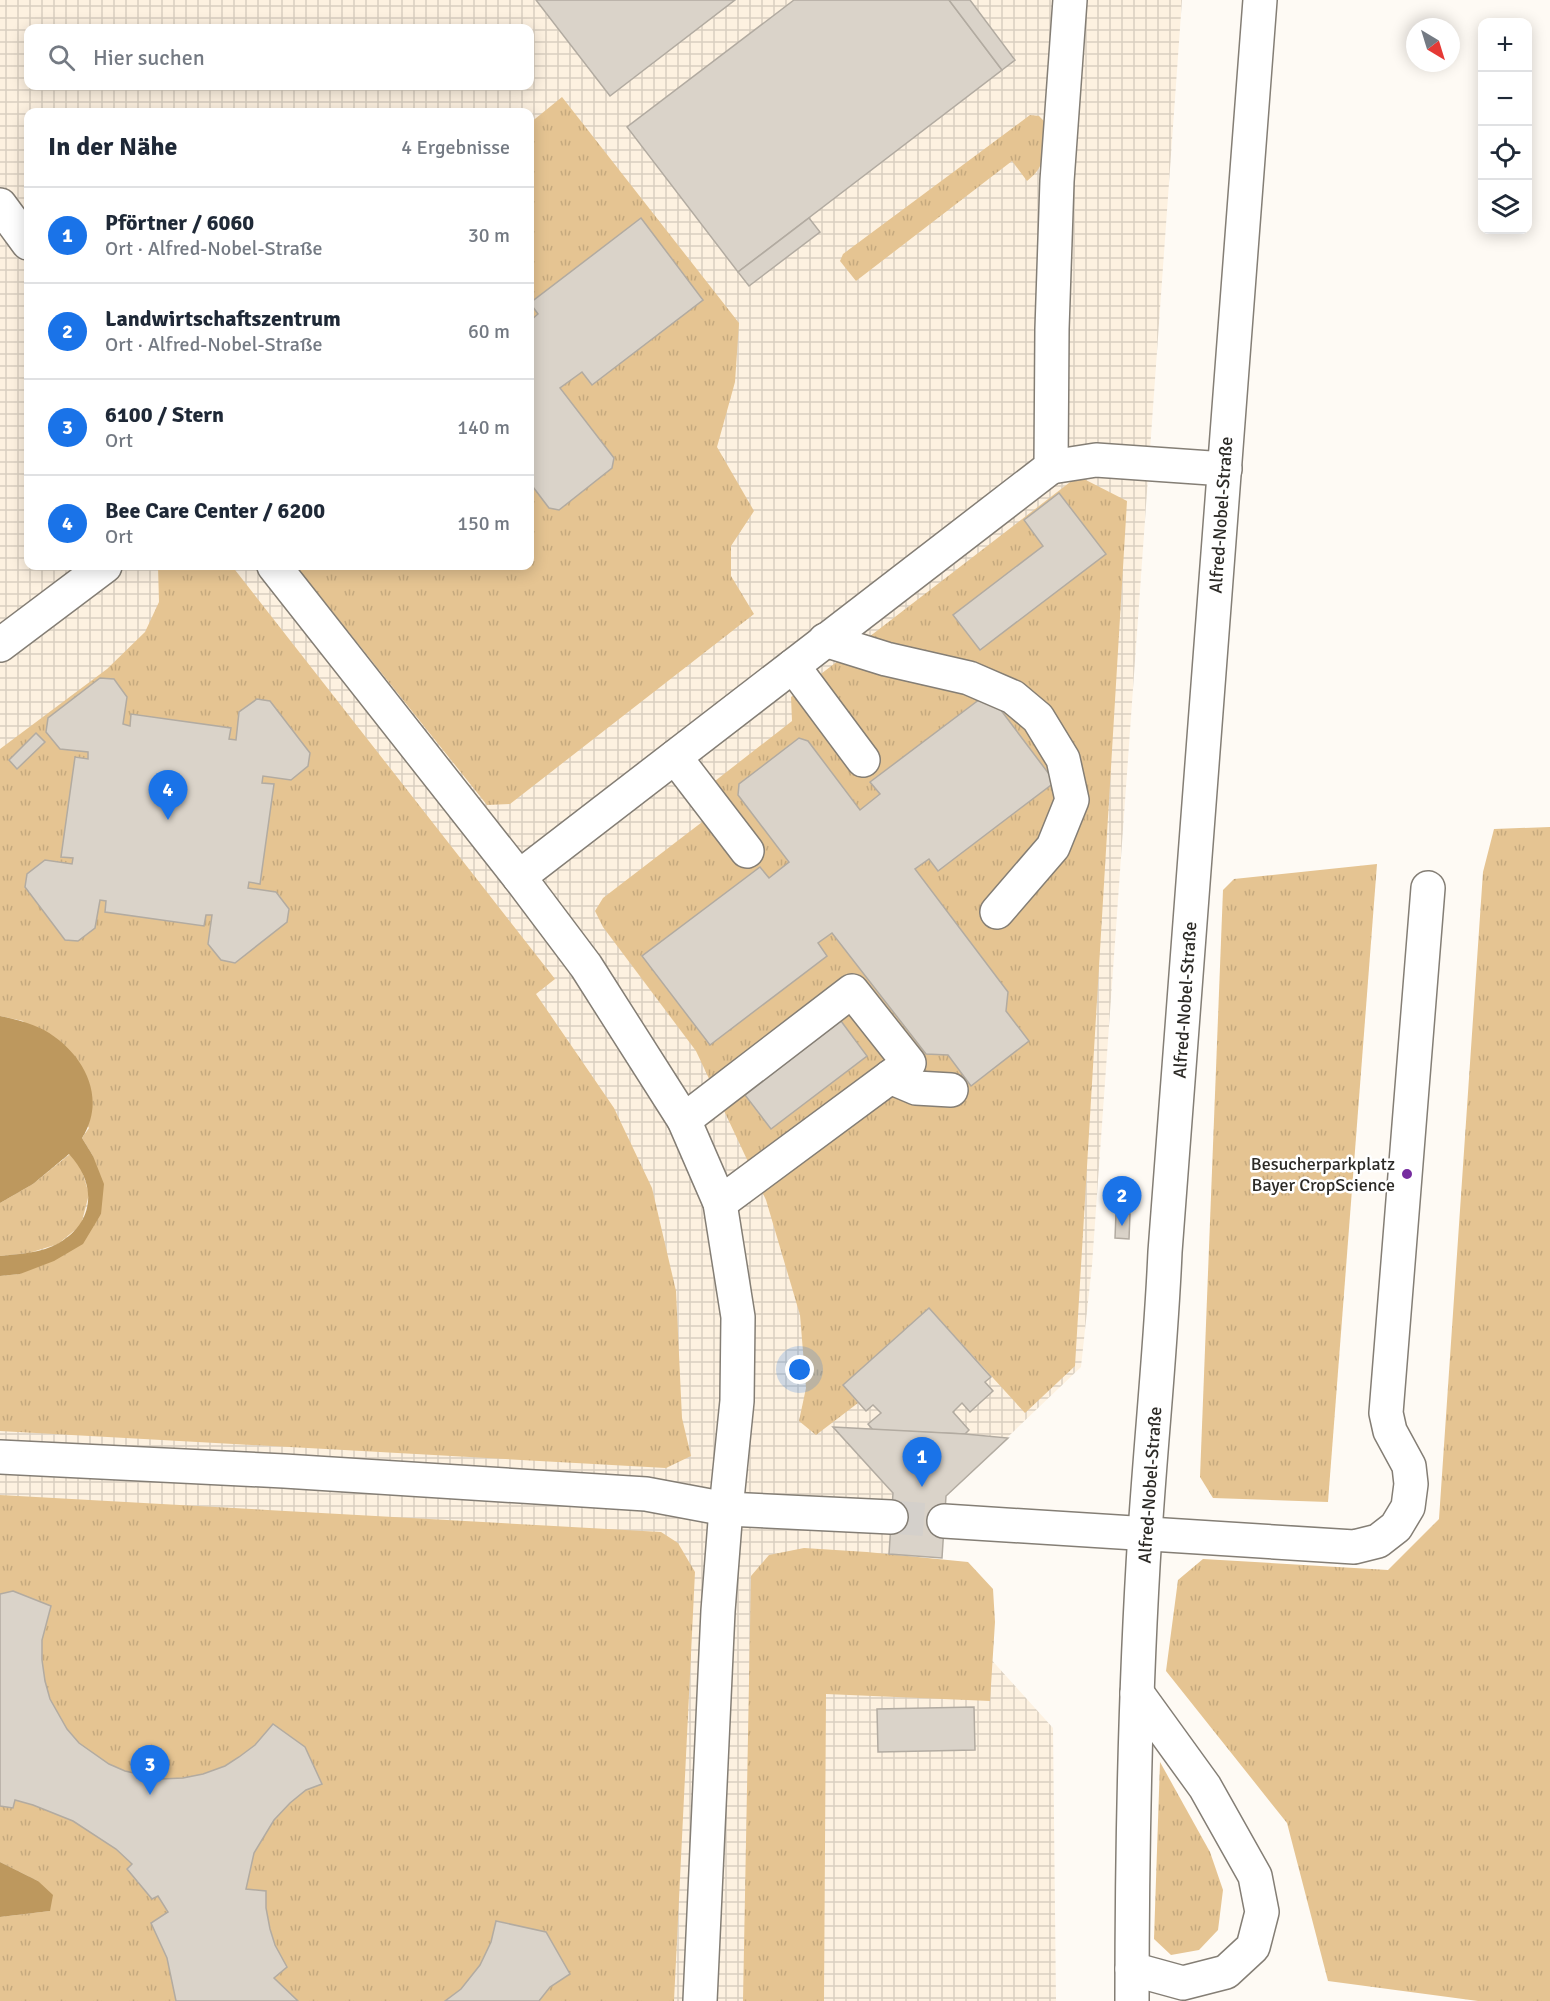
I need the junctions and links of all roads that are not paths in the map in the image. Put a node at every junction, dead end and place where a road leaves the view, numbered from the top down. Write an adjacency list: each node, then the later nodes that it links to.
1 (1070, 0): 5 (street)
2 (1260, 0): 6 (street, Alfred-Nobel-Straße)
3 (0, 205): 4 (street)
4 (24, 238)
5 (1051, 467): 6 (street); 9 (street)
6 (1225, 469): 26 (street, Alfred-Nobel-Straße)
7 (100, 570): 10 (street)
8 (277, 570): 15 (street)
9 (825, 640): 11 (street); 17 (street)
10 (0, 645)
11 (793, 666): 12 (street); 13 (street)
12 (675, 757): 14 (street); 15 (street)
13 (863, 760)
14 (747, 851)
15 (519, 877): 20 (street)
16 (1428, 888): 26 (street)
17 (997, 912)
18 (890, 1077): 19 (street); 20 (street); 21 (street)
19 (951, 1090)
20 (684, 1119): 21 (street)
21 (720, 1203): 23 (street)
22 (0, 1456): 23 (street)
23 (726, 1509): 24 (street); 29 (street)
24 (891, 1517)
25 (944, 1521): 26 (street)
26 (1145, 1533): 27 (street, Alfred-Nobel-Straße)
27 (1137, 1693): 28 (street, Alfred-Nobel-Straße); 28 (street)
28 (1132, 1969): 30 (street, Alfred-Nobel-Straße)
29 (700, 2001)
30 (1132, 2001)

